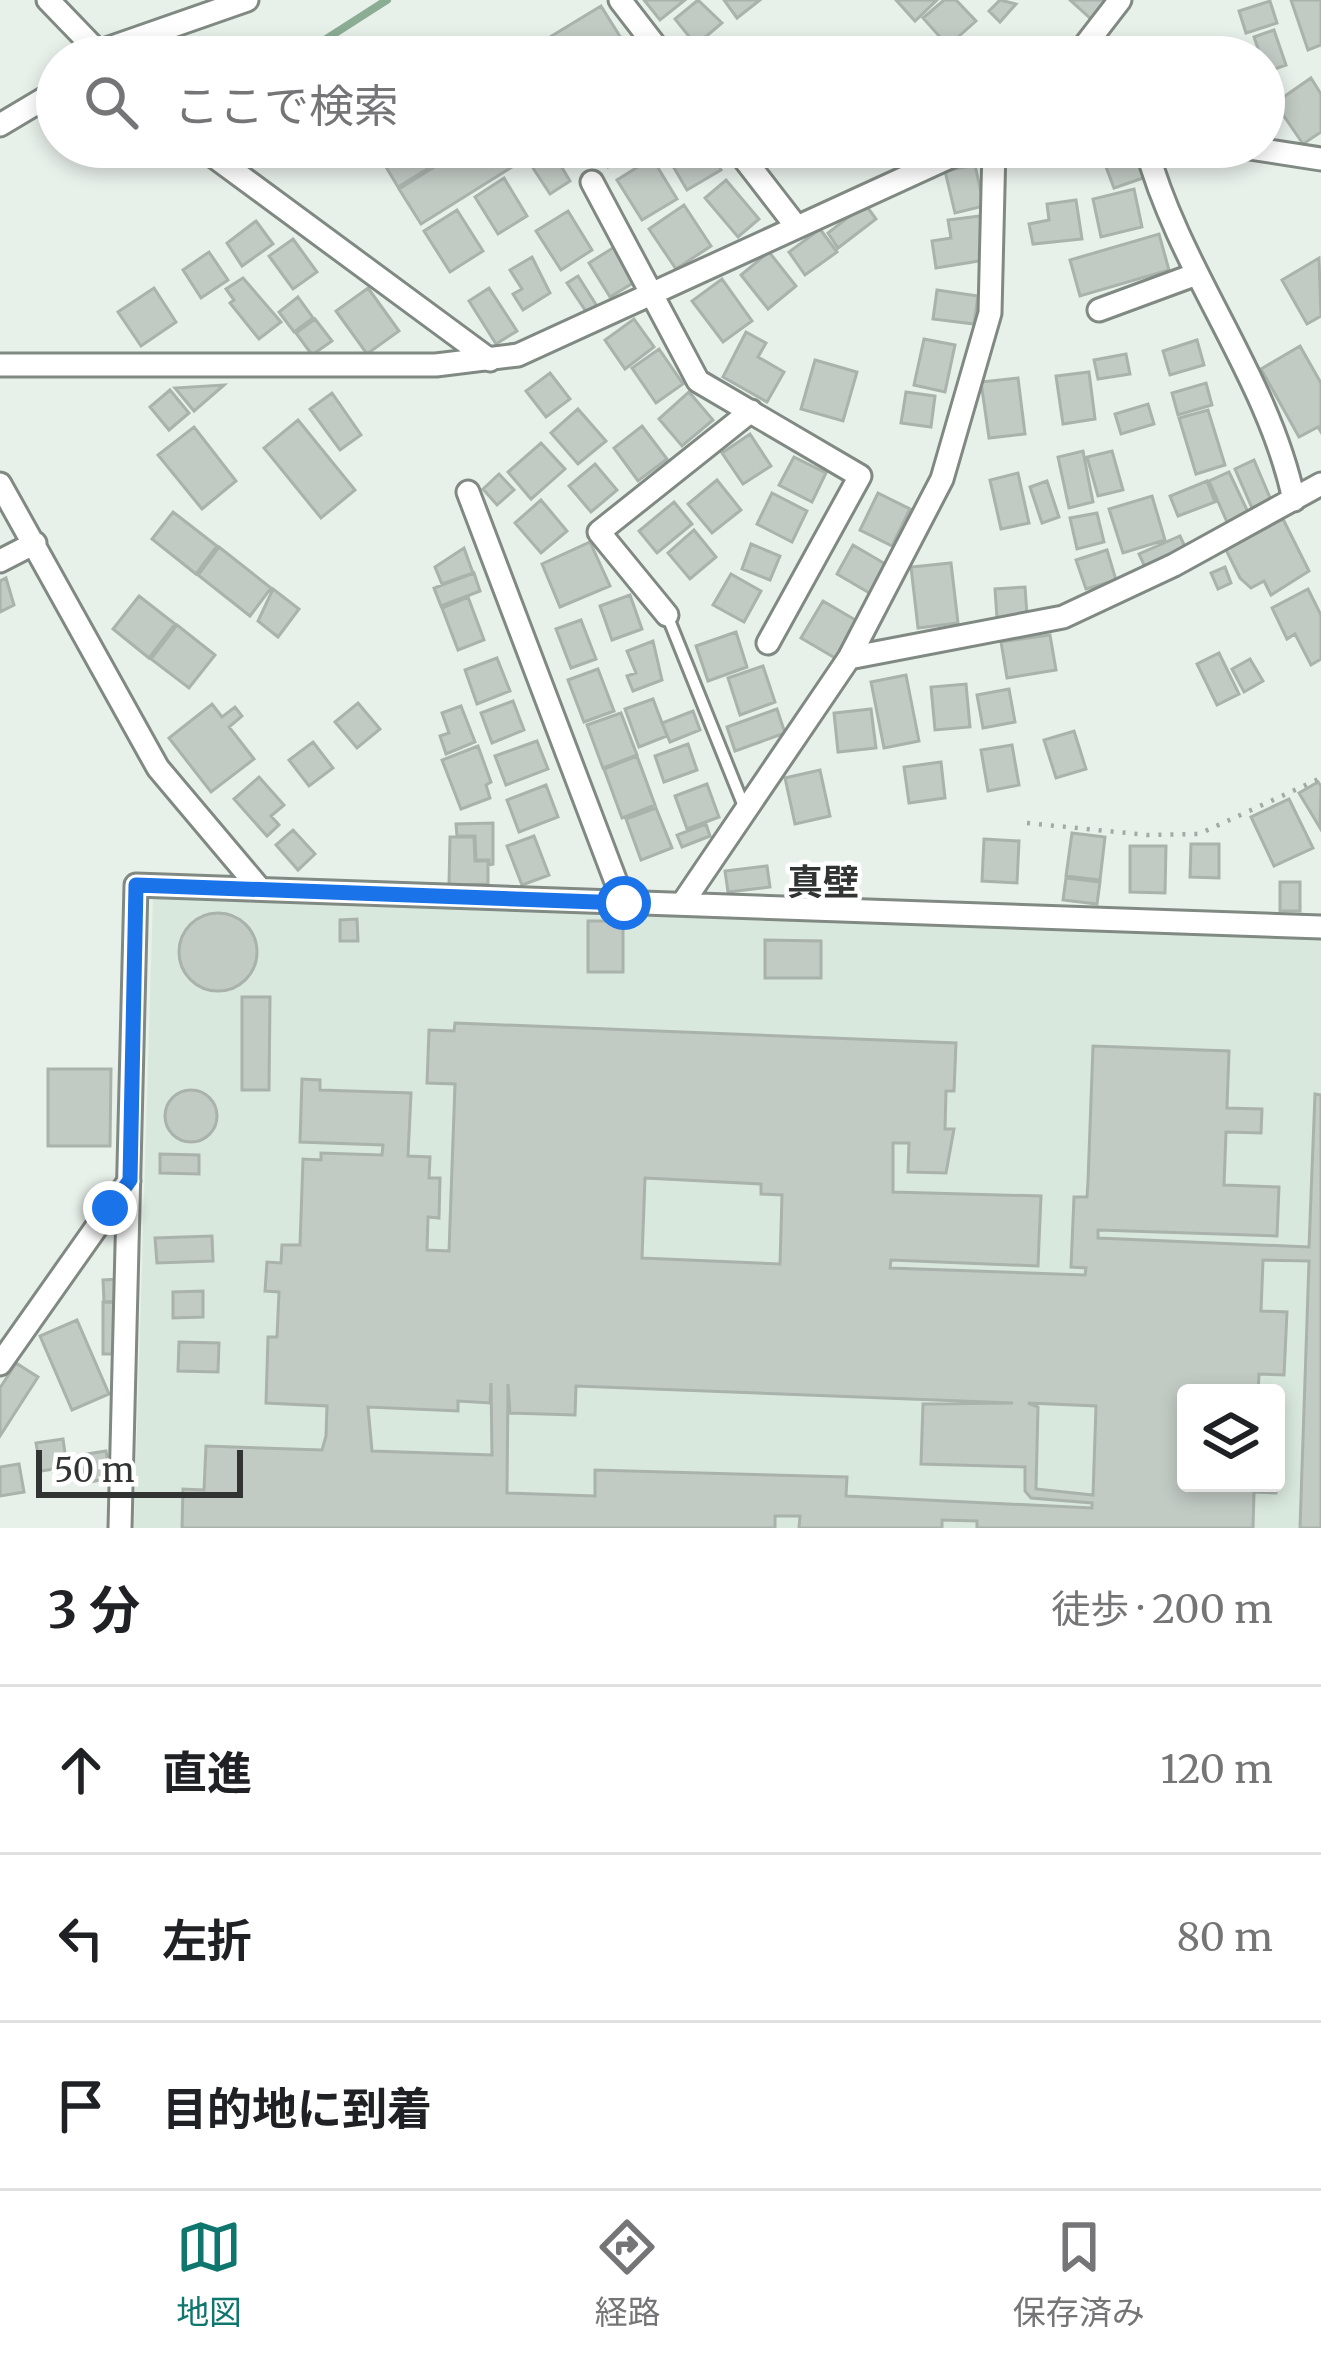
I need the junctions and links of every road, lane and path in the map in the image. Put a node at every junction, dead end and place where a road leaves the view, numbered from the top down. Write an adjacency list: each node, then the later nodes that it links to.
1 (48, 0): 5 (street)
2 (247, 0): 6 (street)
3 (620, 0): 7 (street)
4 (1120, 0): 8 (street)
5 (83, 36)
6 (149, 36)
7 (648, 36)
8 (1092, 36)
9 (36, 104): 10 (street)
10 (0, 125)
11 (1285, 153): 12 (street)
12 (1321, 159)
13 (229, 168): 23 (street)
14 (751, 168): 19 (street)
15 (925, 168): 19 (street)
16 (994, 168): 34 (street)
17 (1152, 168): 20 (street)
18 (592, 182): 21 (street)
19 (796, 226): 21 (street)
20 (1194, 275): 22 (street); 29 (street)
21 (655, 293): 23 (street); 25 (street)
22 (1099, 310)
23 (490, 360): 24 (street)
24 (0, 365)
25 (751, 411): 32 (street); 33 (street)
26 (0, 484): 30 (street)
27 (1321, 484): 29 (street)
28 (468, 492): 39 (street)
29 (1294, 500): 34 (street)
30 (35, 543): 31 (street); 38 (street)
31 (0, 561)
32 (667, 615): 36 (lane)
33 (768, 644)
34 (849, 658): 36 (street)
35 (1321, 778): 37 (path)
36 (745, 809): 40 (street)
37 (1027, 823)
38 (260, 889): 39 (street); 42 (street)
39 (624, 903): 40 (street)
40 (682, 904): 41 (street)
41 (1321, 927)
42 (130, 1180): 43 (street); 44 (street)
43 (0, 1364)
44 (119, 1528)

